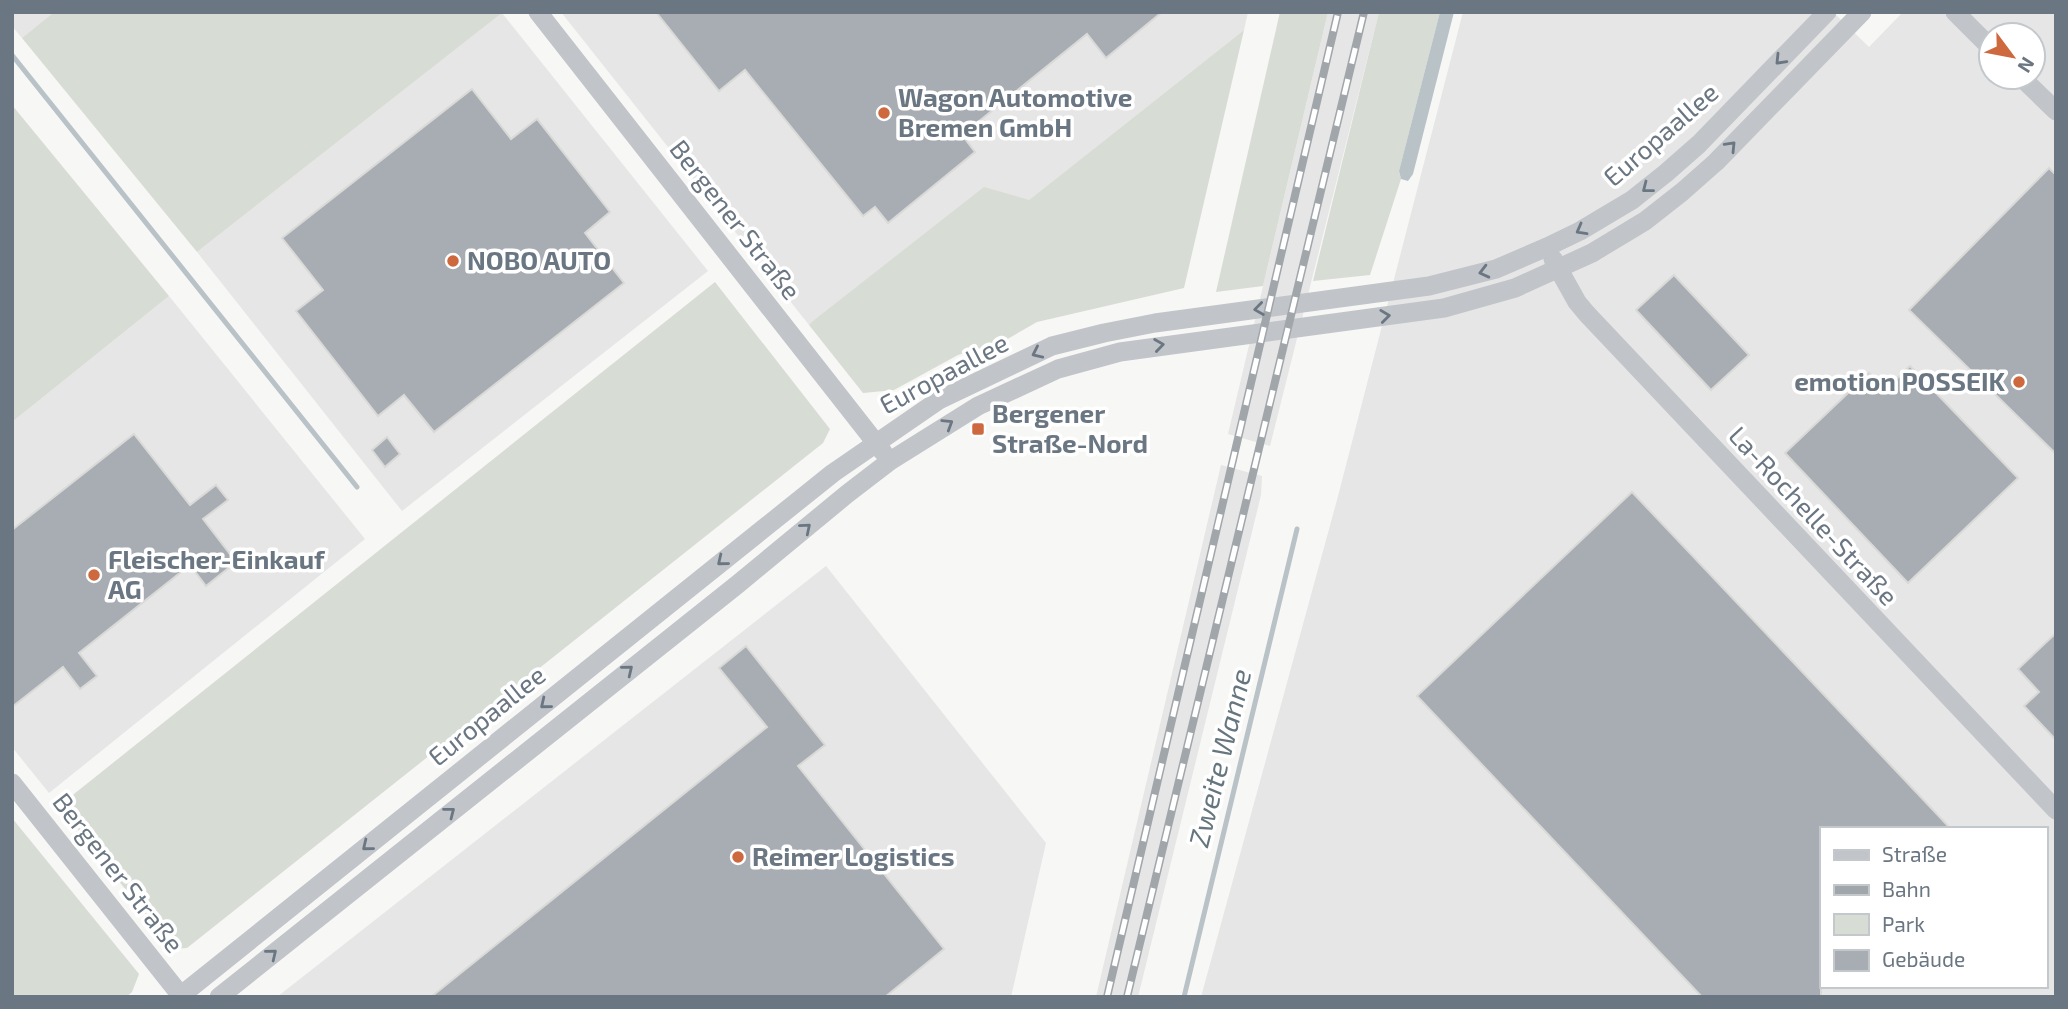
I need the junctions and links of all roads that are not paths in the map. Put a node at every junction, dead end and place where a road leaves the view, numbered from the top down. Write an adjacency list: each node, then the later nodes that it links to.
1 (538, 12): 10 (street, Bergener Straße)
2 (1827, 12): 8 (street, Europaallee, one-way to 8)
3 (1862, 12): 9 (street, Europaallee, one-way to 3)
4 (1955, 12): 5 (street)
5 (1977, 34)
6 (2035, 91): 7 (street)
7 (2056, 111)
8 (1547, 247): 9 (street, La-Rochelle-Straße); 10 (street, Europaallee, one-way to 10)
9 (1558, 268): 11 (street, Europaallee, one-way to 9); 13 (street, La-Rochelle-Straße)
10 (874, 442): 11 (street, Bergener Straße); 14 (street, Europaallee, one-way to 14)
11 (890, 461): 15 (street, Europaallee, one-way to 11)
12 (12, 783): 14 (street, Bergener Straße)
13 (2056, 810)
14 (180, 996)
15 (219, 997)

